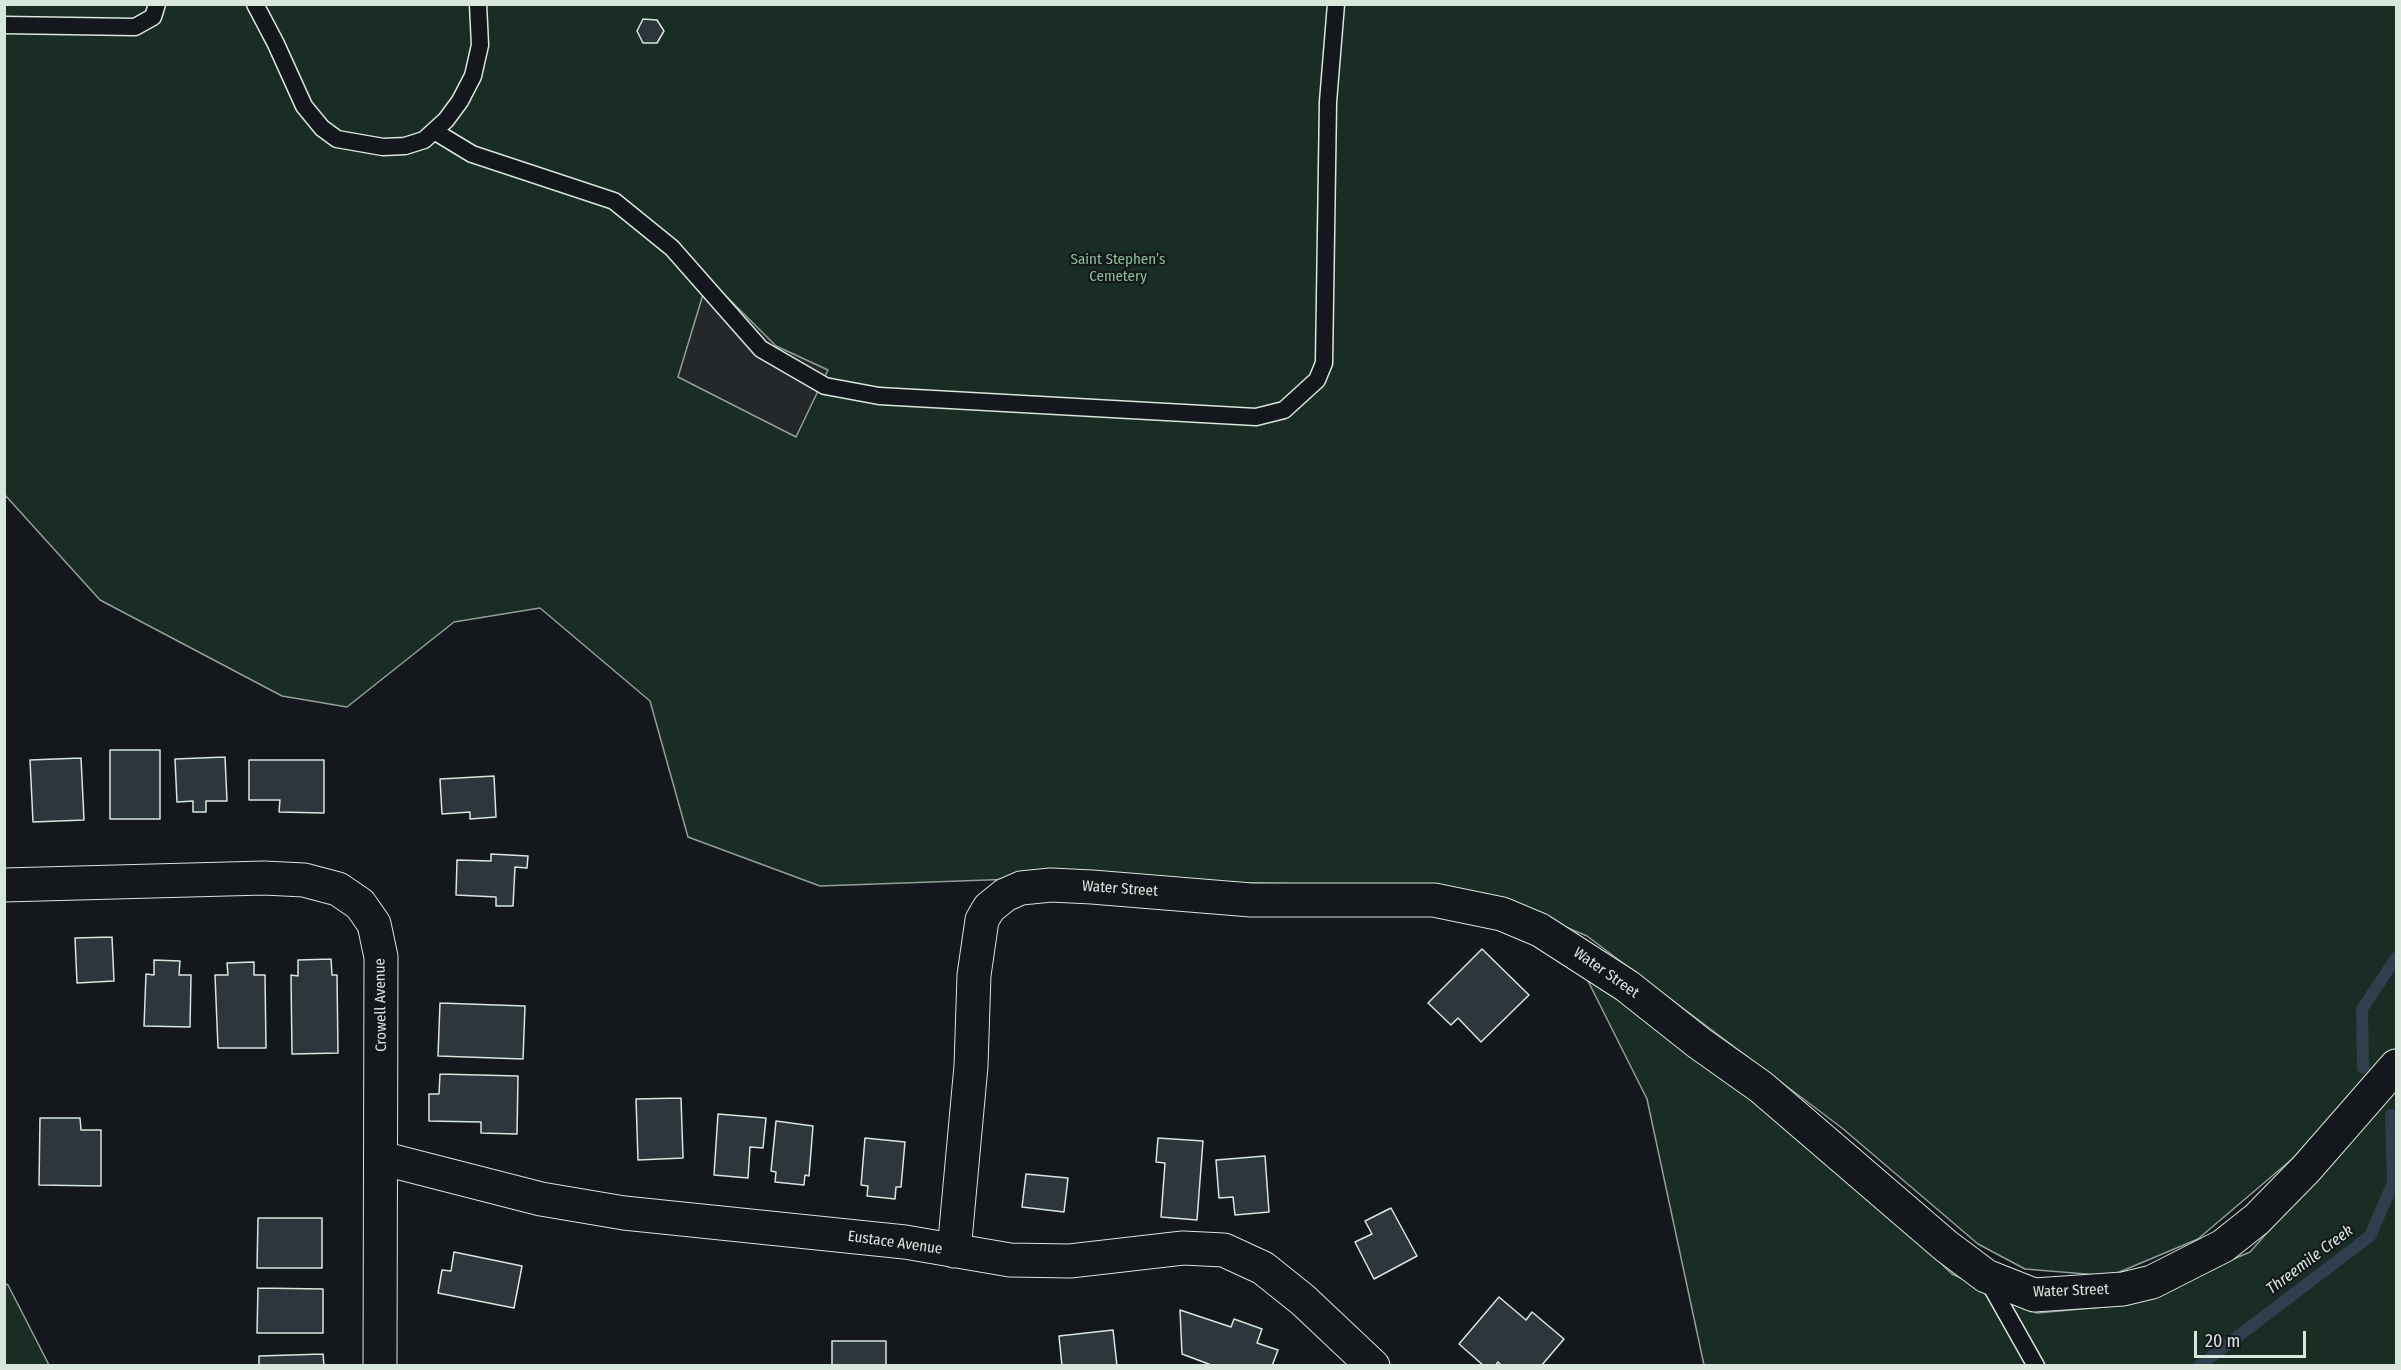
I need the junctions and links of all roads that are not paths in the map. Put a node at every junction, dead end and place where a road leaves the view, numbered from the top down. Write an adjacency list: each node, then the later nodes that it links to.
1 (156, 4): 5 (lane)
2 (255, 4): 6 (lane)
3 (478, 4): 6 (lane)
4 (1336, 4): 6 (lane)
5 (4, 25)
6 (434, 131)
7 (4, 885): 9 (street, Crowell Avenue)
8 (2397, 1066): 11 (street, Water Street)
9 (381, 1158): 10 (street, Eustace Avenue); 12 (street, Crowell Avenue)
10 (954, 1251): 11 (street, Water Street); 13 (street, Eustace Avenue)
11 (1986, 1276): 14 (lane)
12 (380, 1365)
13 (1373, 1365)
14 (2036, 1365)

